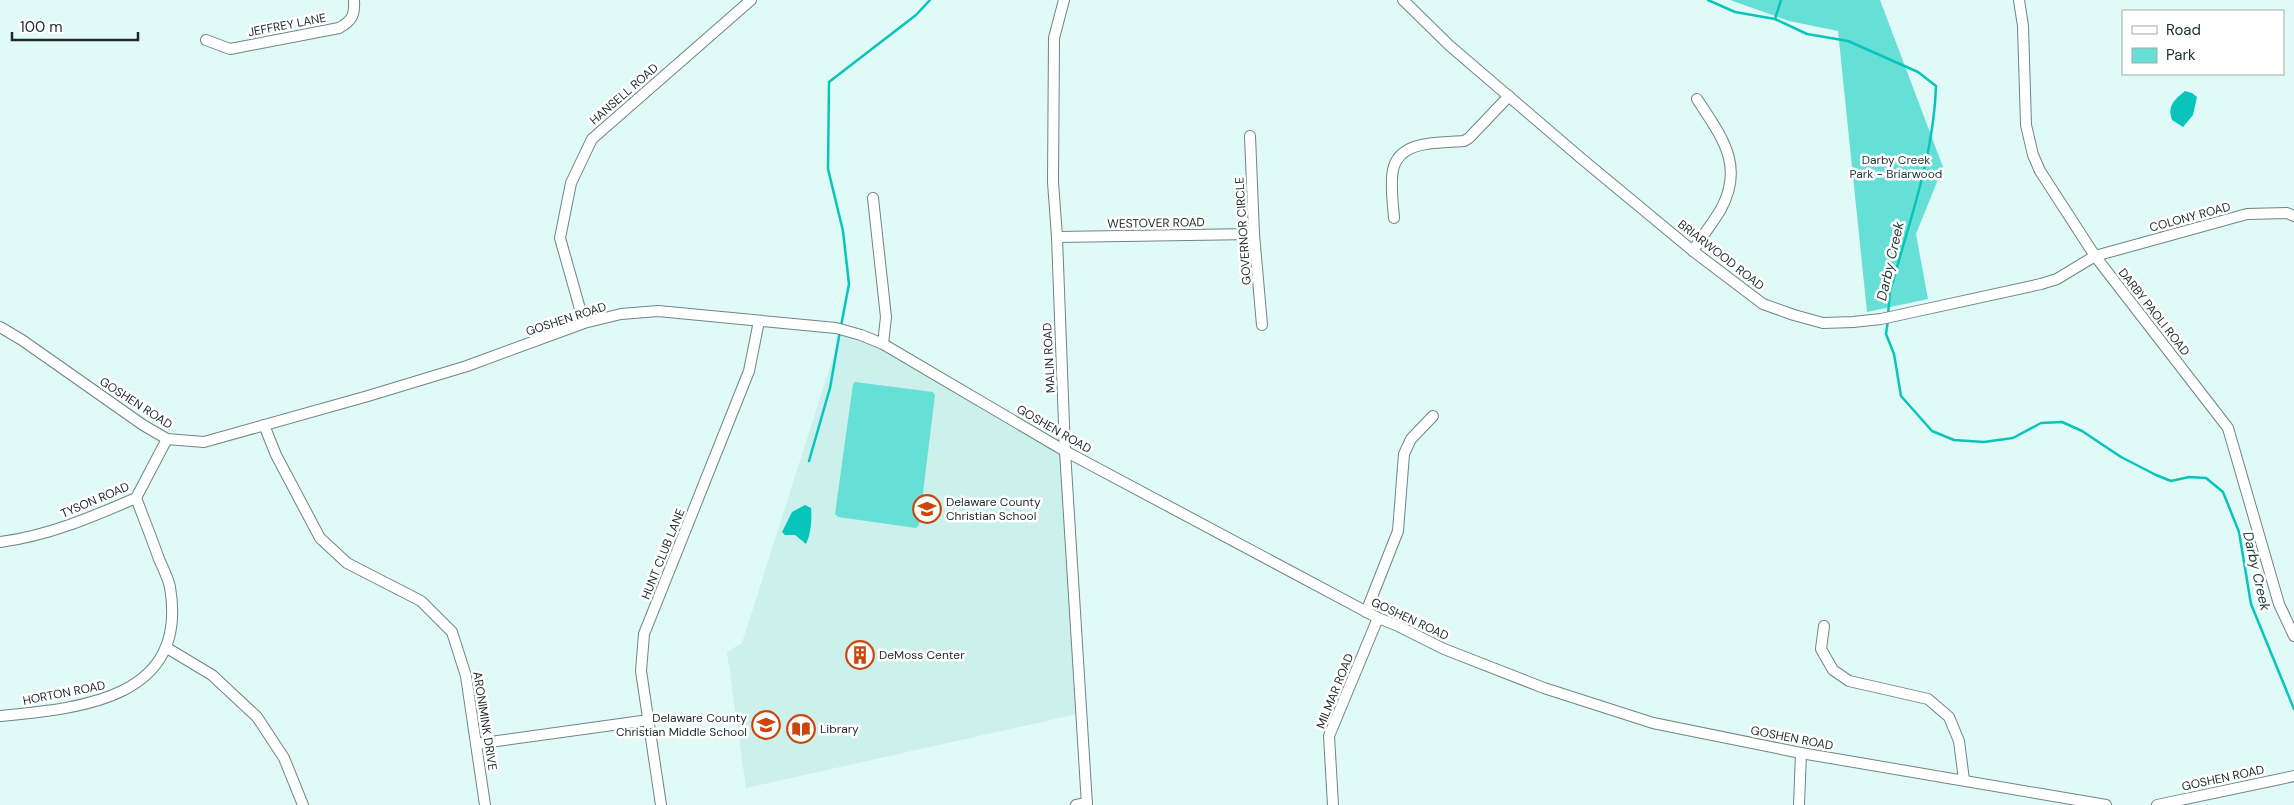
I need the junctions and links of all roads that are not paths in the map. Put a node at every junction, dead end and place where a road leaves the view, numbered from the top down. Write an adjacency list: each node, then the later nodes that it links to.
1 (354, 0): 6 (street, JEFFREY LANE)
2 (751, 0): 18 (street, HANSELL ROAD)
3 (1064, 0): 14 (street, MALIN ROAD)
4 (1403, 0): 7 (street, BRIARWOOD ROAD)
5 (2018, 0): 16 (street, DARBY PAOLI ROAD)
6 (206, 40)
7 (1509, 96): 12 (street); 15 (street, BRIARWOOD ROAD)
8 (1697, 99): 15 (street)
9 (1250, 136): 13 (street, GOVERNOR CIRCLE)
10 (873, 198): 21 (street)
11 (2294, 216): 16 (street, COLONY ROAD)
12 (1394, 218)
13 (1254, 234): 14 (street, WESTOVER ROAD); 19 (street, GOVERNOR CIRCLE)
14 (1057, 237): 25 (street, MALIN ROAD)
15 (1693, 251): 16 (street, BRIARWOOD ROAD)
16 (2094, 256): 31 (street, DARBY PAOLI ROAD)
17 (759, 321): 18 (street, GOSHEN ROAD); 21 (street, GOSHEN ROAD); 34 (street, HUNT CLUB LANE)
18 (584, 323): 23 (street, GOSHEN ROAD)
19 (1262, 326)
20 (0, 327): 24 (street, GOSHEN ROAD)
21 (883, 344): 25 (street, GOSHEN ROAD)
22 (1432, 416): 28 (street)
23 (264, 425): 24 (street, GOSHEN ROAD); 35 (street, ARONIMINK DRIVE)
24 (167, 439): 26 (street, TYSON ROAD)
25 (1065, 451): 28 (street, GOSHEN ROAD); 39 (street, MALIN ROAD)
26 (136, 498): 27 (street, TYSON ROAD); 32 (street, HORTON ROAD)
27 (0, 542)
28 (1366, 612): 29 (street, GOSHEN ROAD)
29 (1378, 618): 36 (street, GOSHEN ROAD); 44 (street, MILMAR ROAD)
30 (1824, 626): 38 (street)
31 (2294, 636)
32 (167, 648): 33 (street, HORTON ROAD); 40 (street)
33 (0, 716)
34 (649, 720): 35 (street); 42 (street, HUNT CLUB LANE)
35 (476, 744): 41 (street, ARONIMINK DRIVE)
36 (1801, 753): 38 (street, GOSHEN ROAD); 45 (street)
37 (2291, 776): 47 (street, GOSHEN ROAD)
38 (1964, 780): 46 (street, GOSHEN ROAD)
39 (1087, 804): 43 (street)
40 (303, 805)
41 (485, 805)
42 (661, 805)
43 (1076, 805)
44 (1333, 805)
45 (1799, 805)
46 (2106, 805)
47 (2157, 805)

